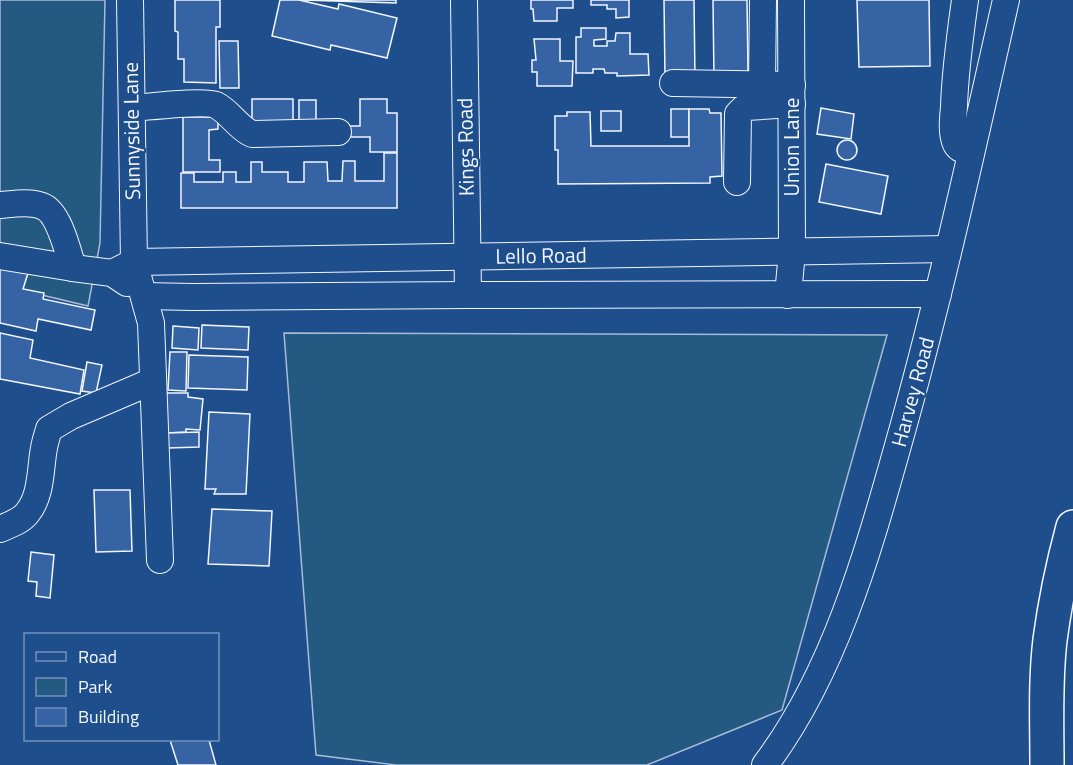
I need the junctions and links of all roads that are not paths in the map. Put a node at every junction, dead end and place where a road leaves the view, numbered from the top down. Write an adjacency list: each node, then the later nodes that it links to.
1 (130, 0): 10 (street, Sunnyside Lane)
2 (464, 0): 18 (street, Kings Road)
3 (763, 0): 8 (street)
4 (791, 0): 9 (street, Union Lane)
5 (965, 0): 12 (street)
6 (1006, 0): 12 (street, Harvey Road)
7 (673, 84): 8 (street)
8 (762, 85): 9 (street)
9 (792, 95): 13 (street); 16 (street, Union Lane)
10 (132, 108): 11 (street); 19 (street, Sunnyside Lane)
11 (338, 132)
12 (971, 153): 15 (street, Harvey Road)
13 (737, 182)
14 (0, 205): 20 (street)
15 (948, 249): 16 (street, Lello Road); 21 (street, Harvey Road)
16 (792, 252): 18 (street, Lello Road); 23 (street, Union Lane)
17 (0, 256): 20 (street, Lello Road)
18 (468, 257): 19 (street, Lello Road); 22 (street, Kings Road)
19 (123, 267): 20 (street, Lello Road); 24 (street, Sunnyside Lane)
20 (73, 268)
21 (938, 294): 23 (street, Lello Road); 29 (street, Harvey Road)
22 (468, 295): 23 (street, Lello Road); 24 (street, Lello Road)
23 (788, 295)
24 (144, 296): 25 (street, Sunnyside Lane)
25 (153, 381): 27 (street); 28 (street, Sunnyside Lane)
26 (1073, 527): 30 (main road)
27 (0, 529)
28 (160, 560)
29 (765, 765)
30 (1047, 765)

